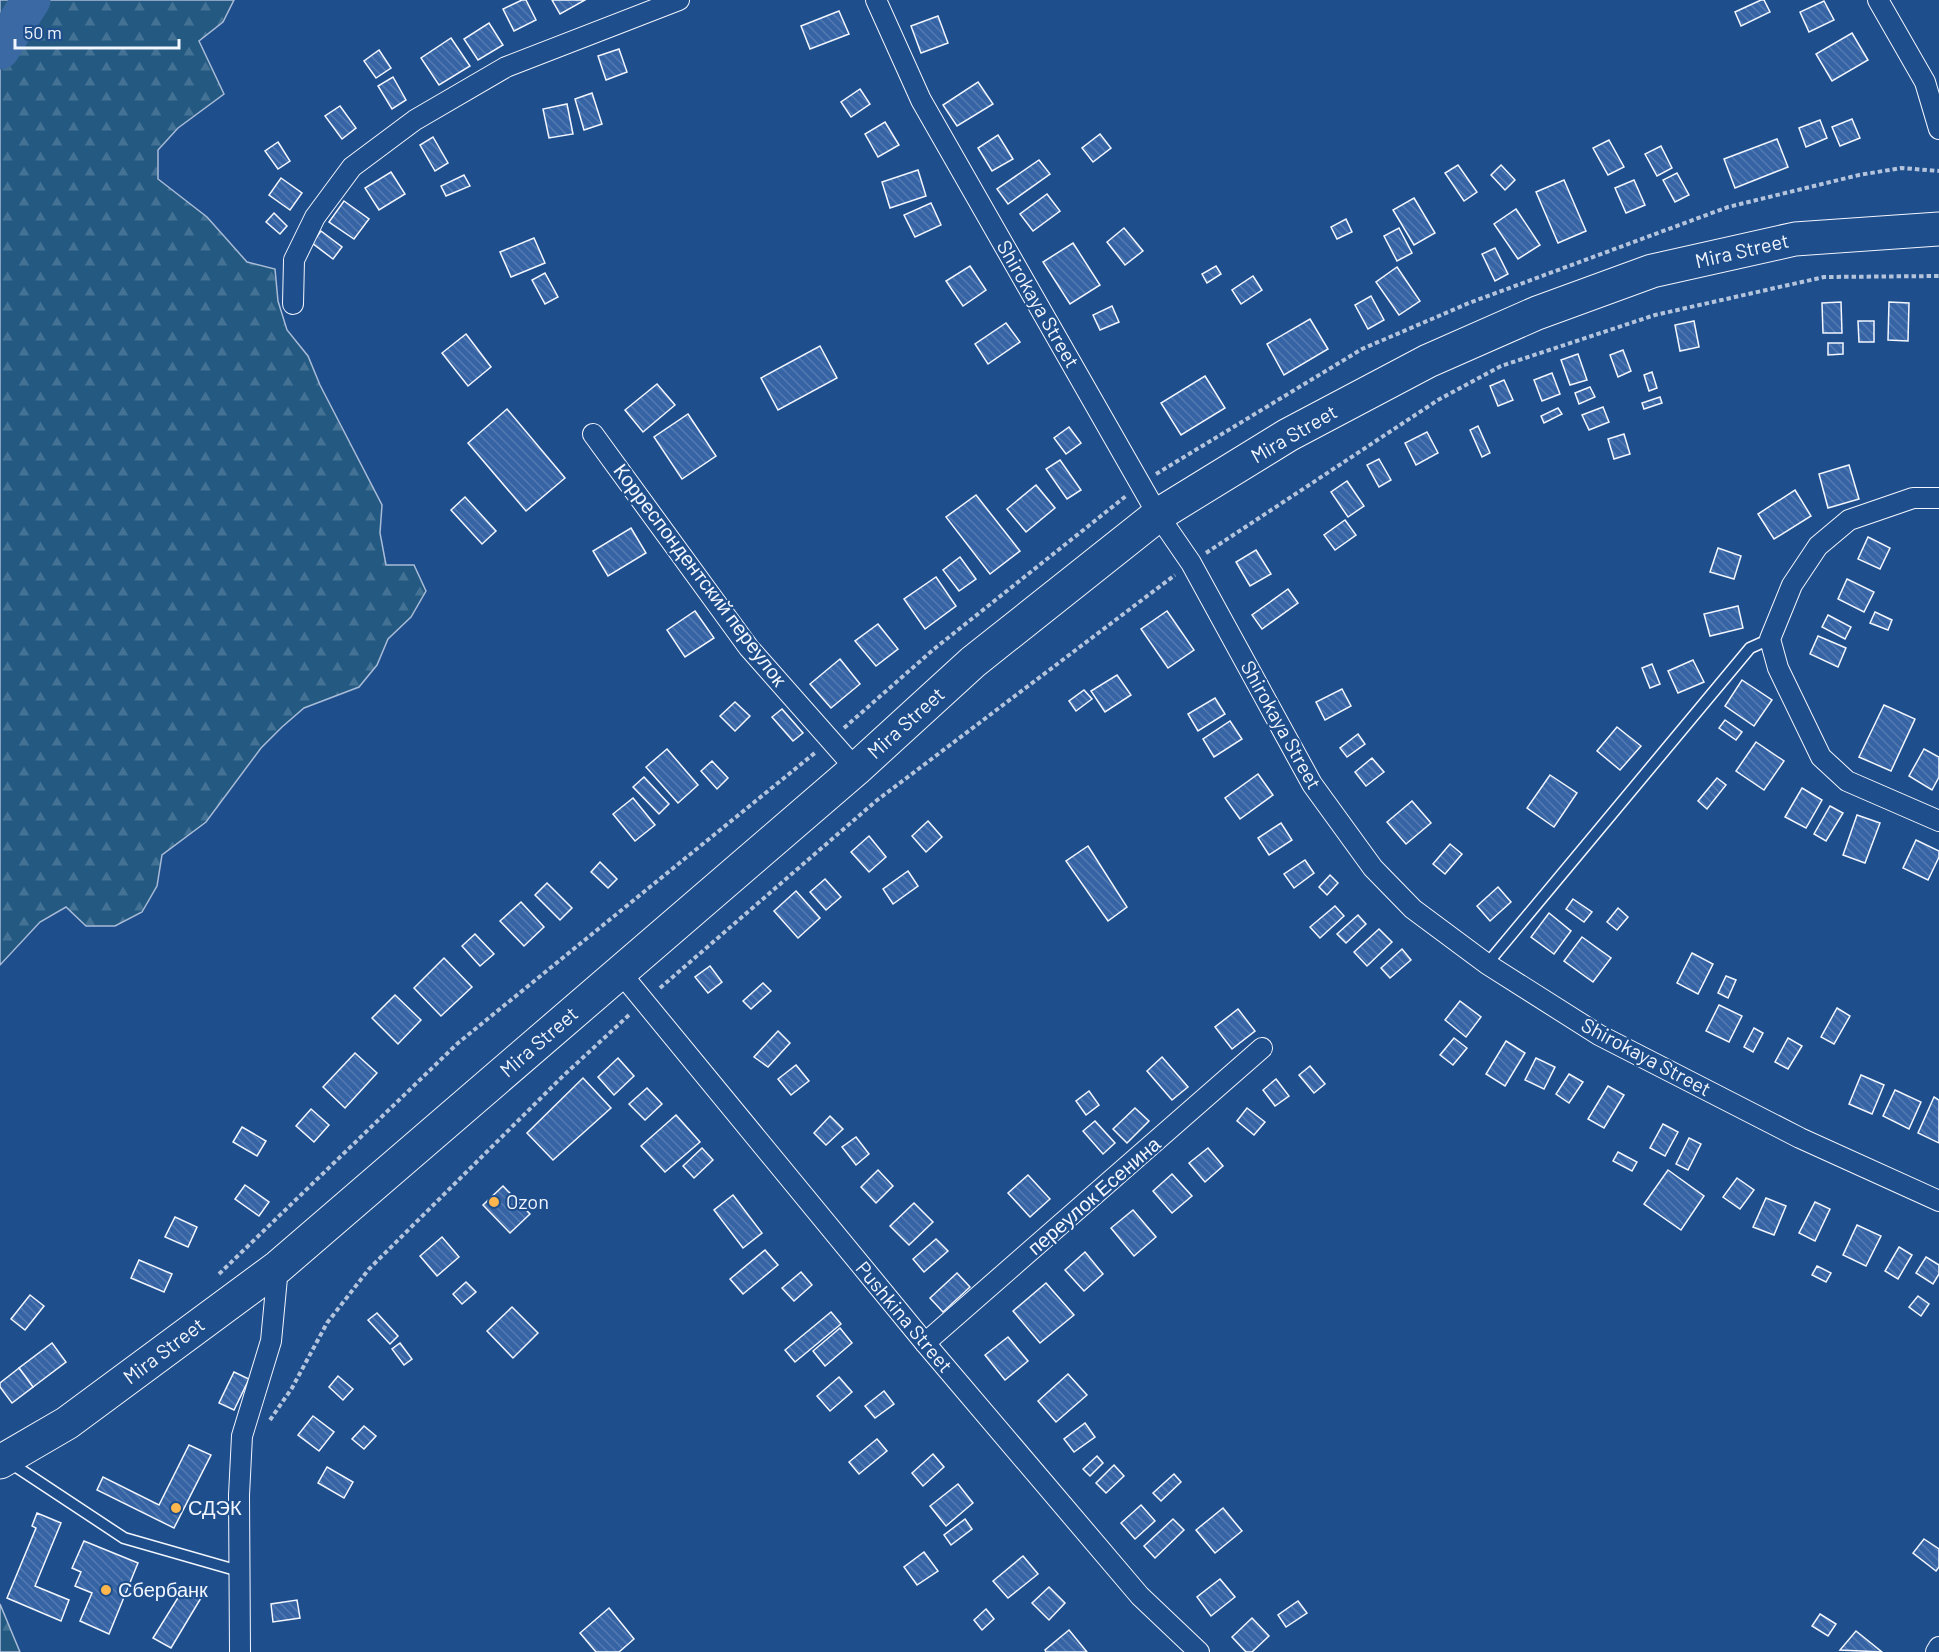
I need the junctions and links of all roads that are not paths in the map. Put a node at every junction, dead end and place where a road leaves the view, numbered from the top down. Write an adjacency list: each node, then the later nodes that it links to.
1 (679, 0): 6 (street)
2 (876, 0): 9 (street, Shirokaya Street)
3 (1878, 0): 4 (street)
4 (1939, 129)
5 (1939, 229): 9 (highway, Mira Street)
6 (293, 304)
7 (593, 434): 11 (street, Корреспондентский переулок)
8 (1939, 498): 10 (street)
9 (1158, 515): 11 (highway, Mira Street); 13 (street, Shirokaya Street)
10 (1770, 639): 12 (street); 13 (lane)
11 (855, 769): 14 (highway, Mira Street)
12 (1939, 822)
13 (1487, 963): 16 (street, Shirokaya Street)
14 (620, 972): 17 (highway, Mira Street); 18 (street, Pushkina Street)
15 (1262, 1048): 18 (street, переулок Есенина)
16 (1939, 1201)
17 (278, 1267): 19 (highway, Mira Street); 20 (street)
18 (925, 1343): 23 (street, Pushkina Street)
19 (2, 1461): 20 (lane)
20 (239, 1571): 22 (street)
21 (1939, 1647): 24 (street)
22 (240, 1652)
23 (1199, 1652)
24 (1935, 1652)

